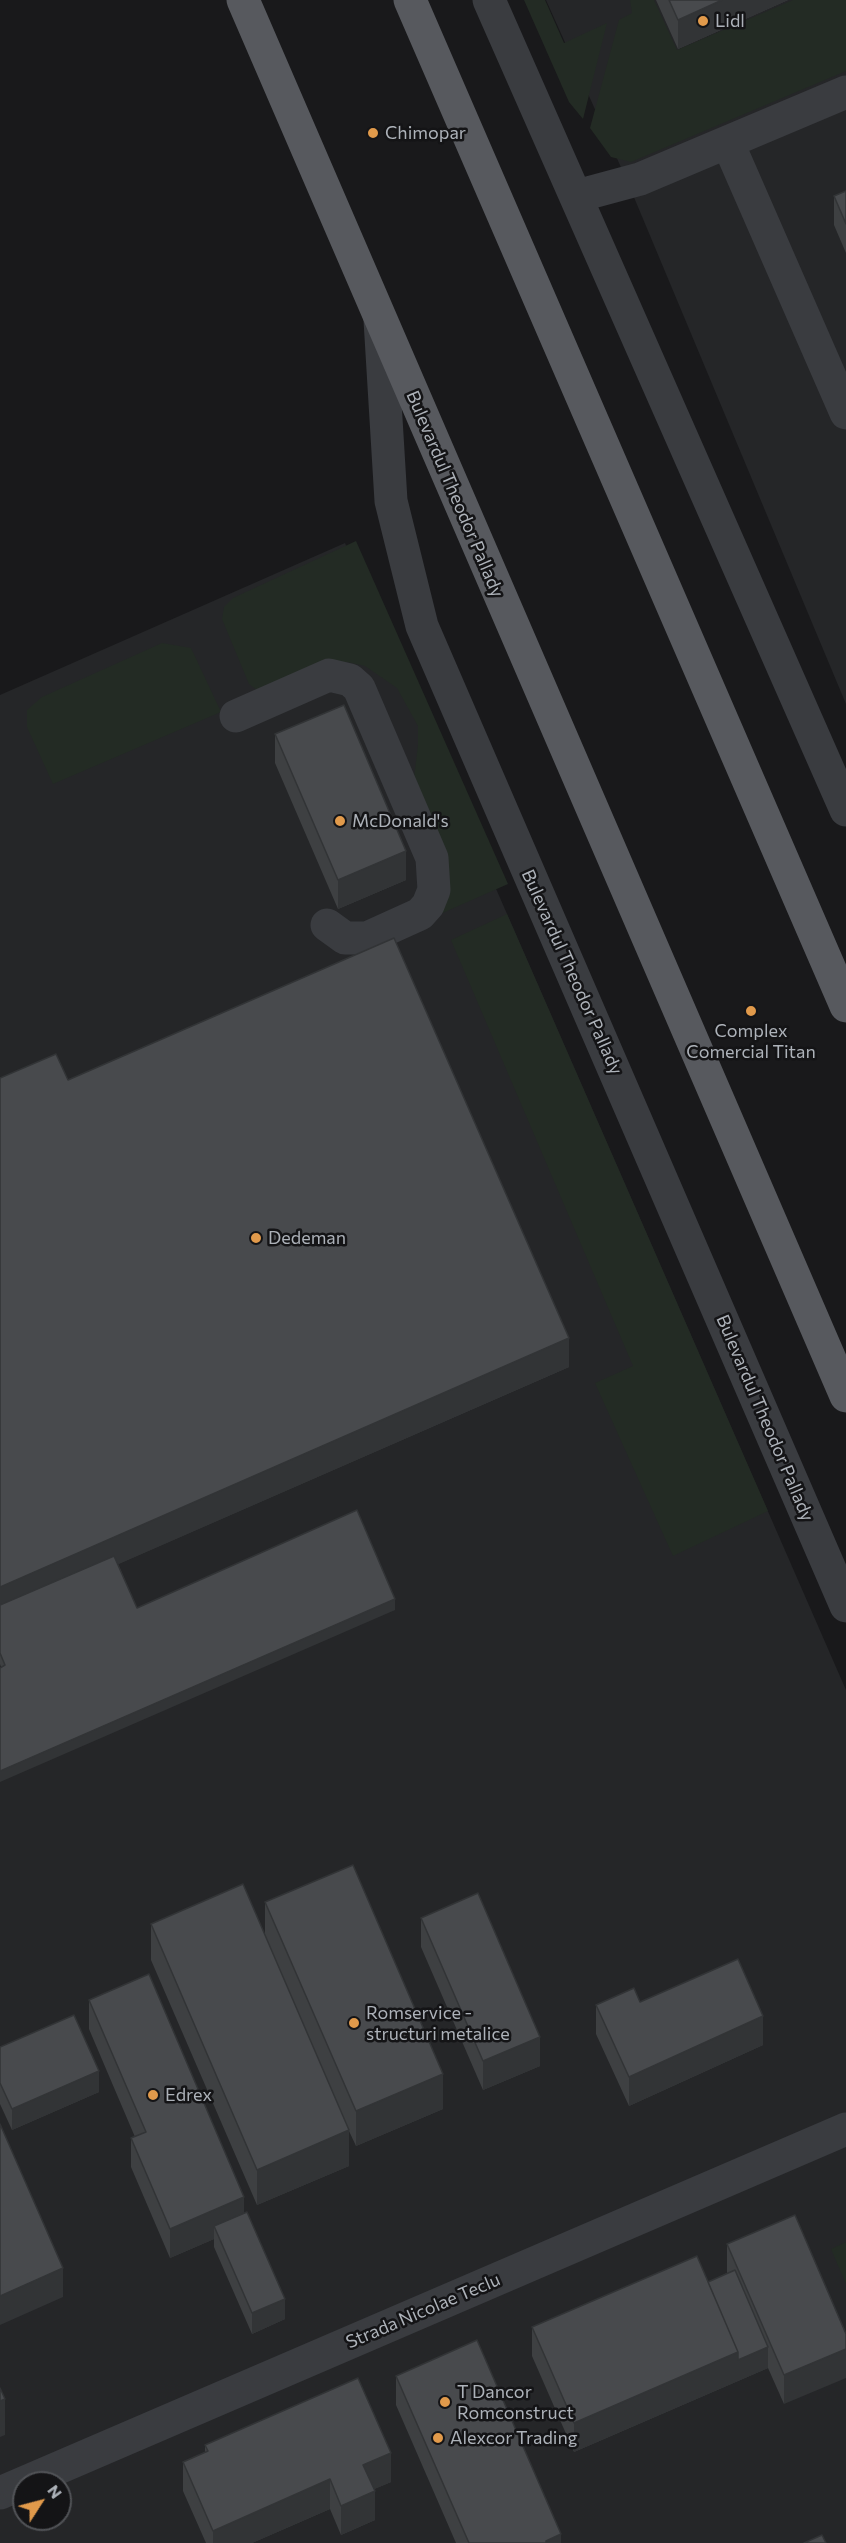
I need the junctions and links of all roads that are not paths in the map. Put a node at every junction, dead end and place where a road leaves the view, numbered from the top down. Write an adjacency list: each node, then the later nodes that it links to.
1 (243, 0): 7 (main road, Bulevardul Theodor Pallady)
2 (410, 0): 12 (main road)
3 (489, 0): 6 (street)
4 (846, 92): 5 (street)
5 (728, 142): 6 (street); 8 (street)
6 (577, 196): 10 (street)
7 (380, 317): 13 (main road, Bulevardul Theodor Pallady); 14 (street, Bulevardul Theodor Pallady)
8 (846, 413)
9 (236, 716): 11 (street)
10 (846, 810)
11 (327, 925)
12 (846, 1006)
13 (846, 1396)
14 (846, 1606)
15 (840, 2130): 16 (street, Strada Nicolae Teclu)
16 (0, 2493)

